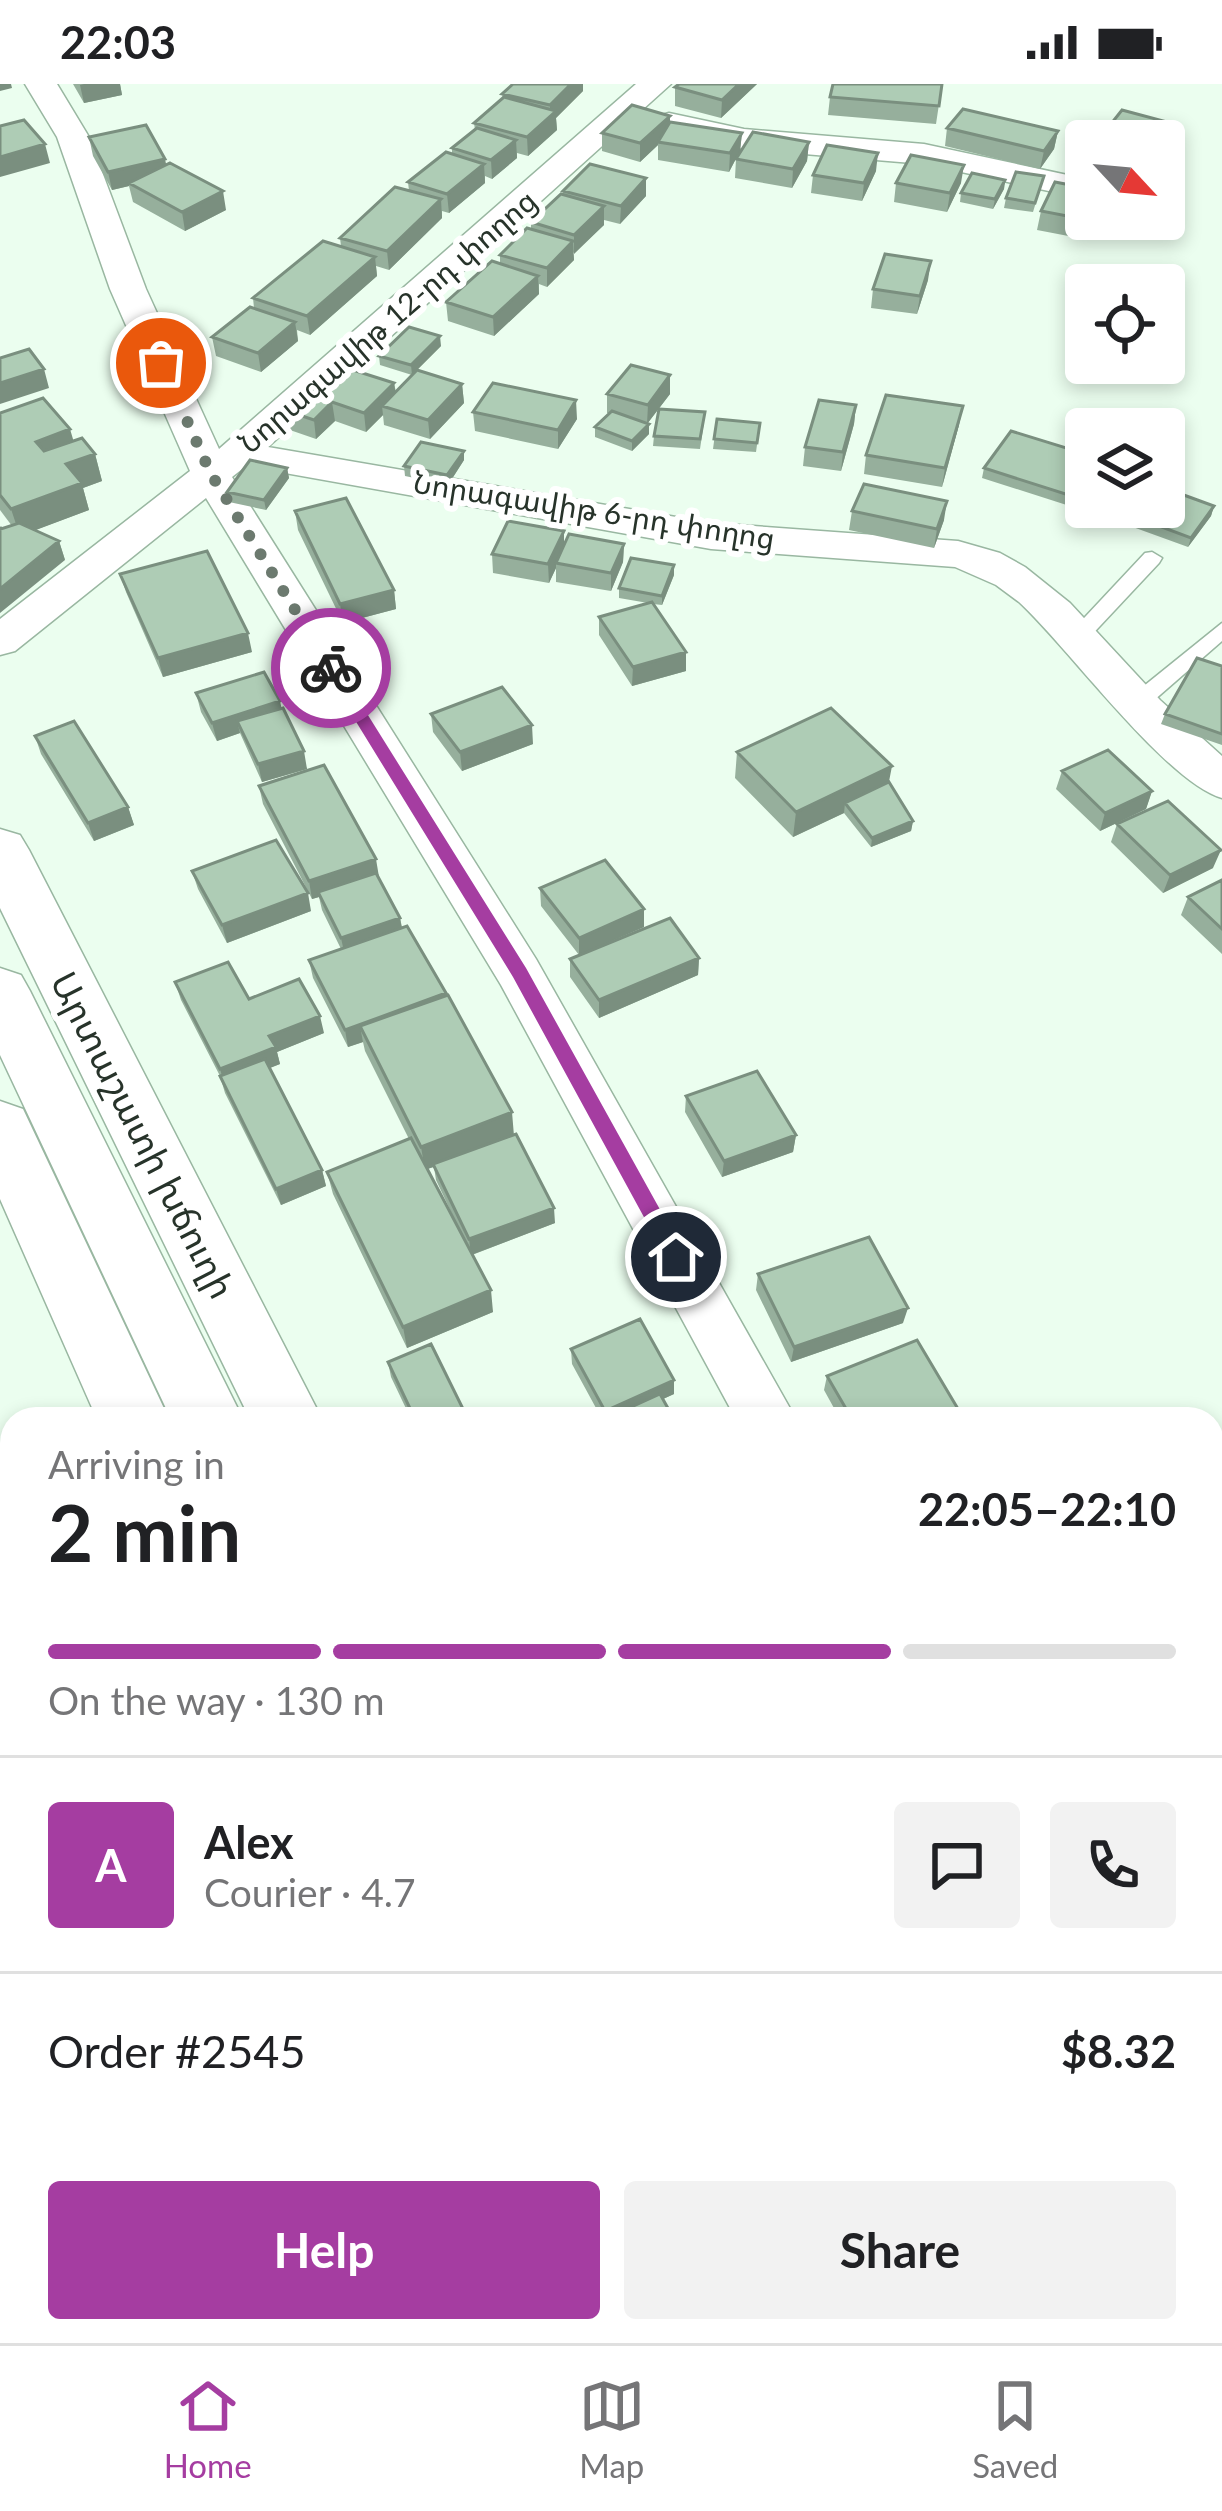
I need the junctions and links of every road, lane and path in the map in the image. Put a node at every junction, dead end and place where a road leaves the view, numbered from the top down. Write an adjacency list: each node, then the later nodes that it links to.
1 (41, 84): 5 (street)
2 (656, 84): 3 (street, Նորագավիթ 12-րդ փողոց)
3 (626, 114): 4 (street); 5 (street, Նորագավիթ 12-րդ փողոց)
4 (1065, 184)
5 (224, 463): 8 (street, Նորագավիթ 6-րդ փողոց); 9 (street, Նորագավիթ 12-րդ փողոց); 18 (street)
6 (1152, 558): 8 (lane)
7 (1222, 630): 10 (lane)
8 (1078, 637): 10 (street, Նորագավիթ 6-րդ փողոց)
9 (0, 640)
10 (1137, 704): 11 (street, Նորագավիթ 6-րդ փողոց)
11 (1222, 782)
12 (0, 850): 17 (main road, Արտաշատի խճուղի)
13 (0, 991): 16 (main road, Արտաշատի խճուղի)
14 (0, 1127): 15 (main road)
15 (128, 1407)
16 (201, 1407)
17 (280, 1407)
18 (760, 1407)

